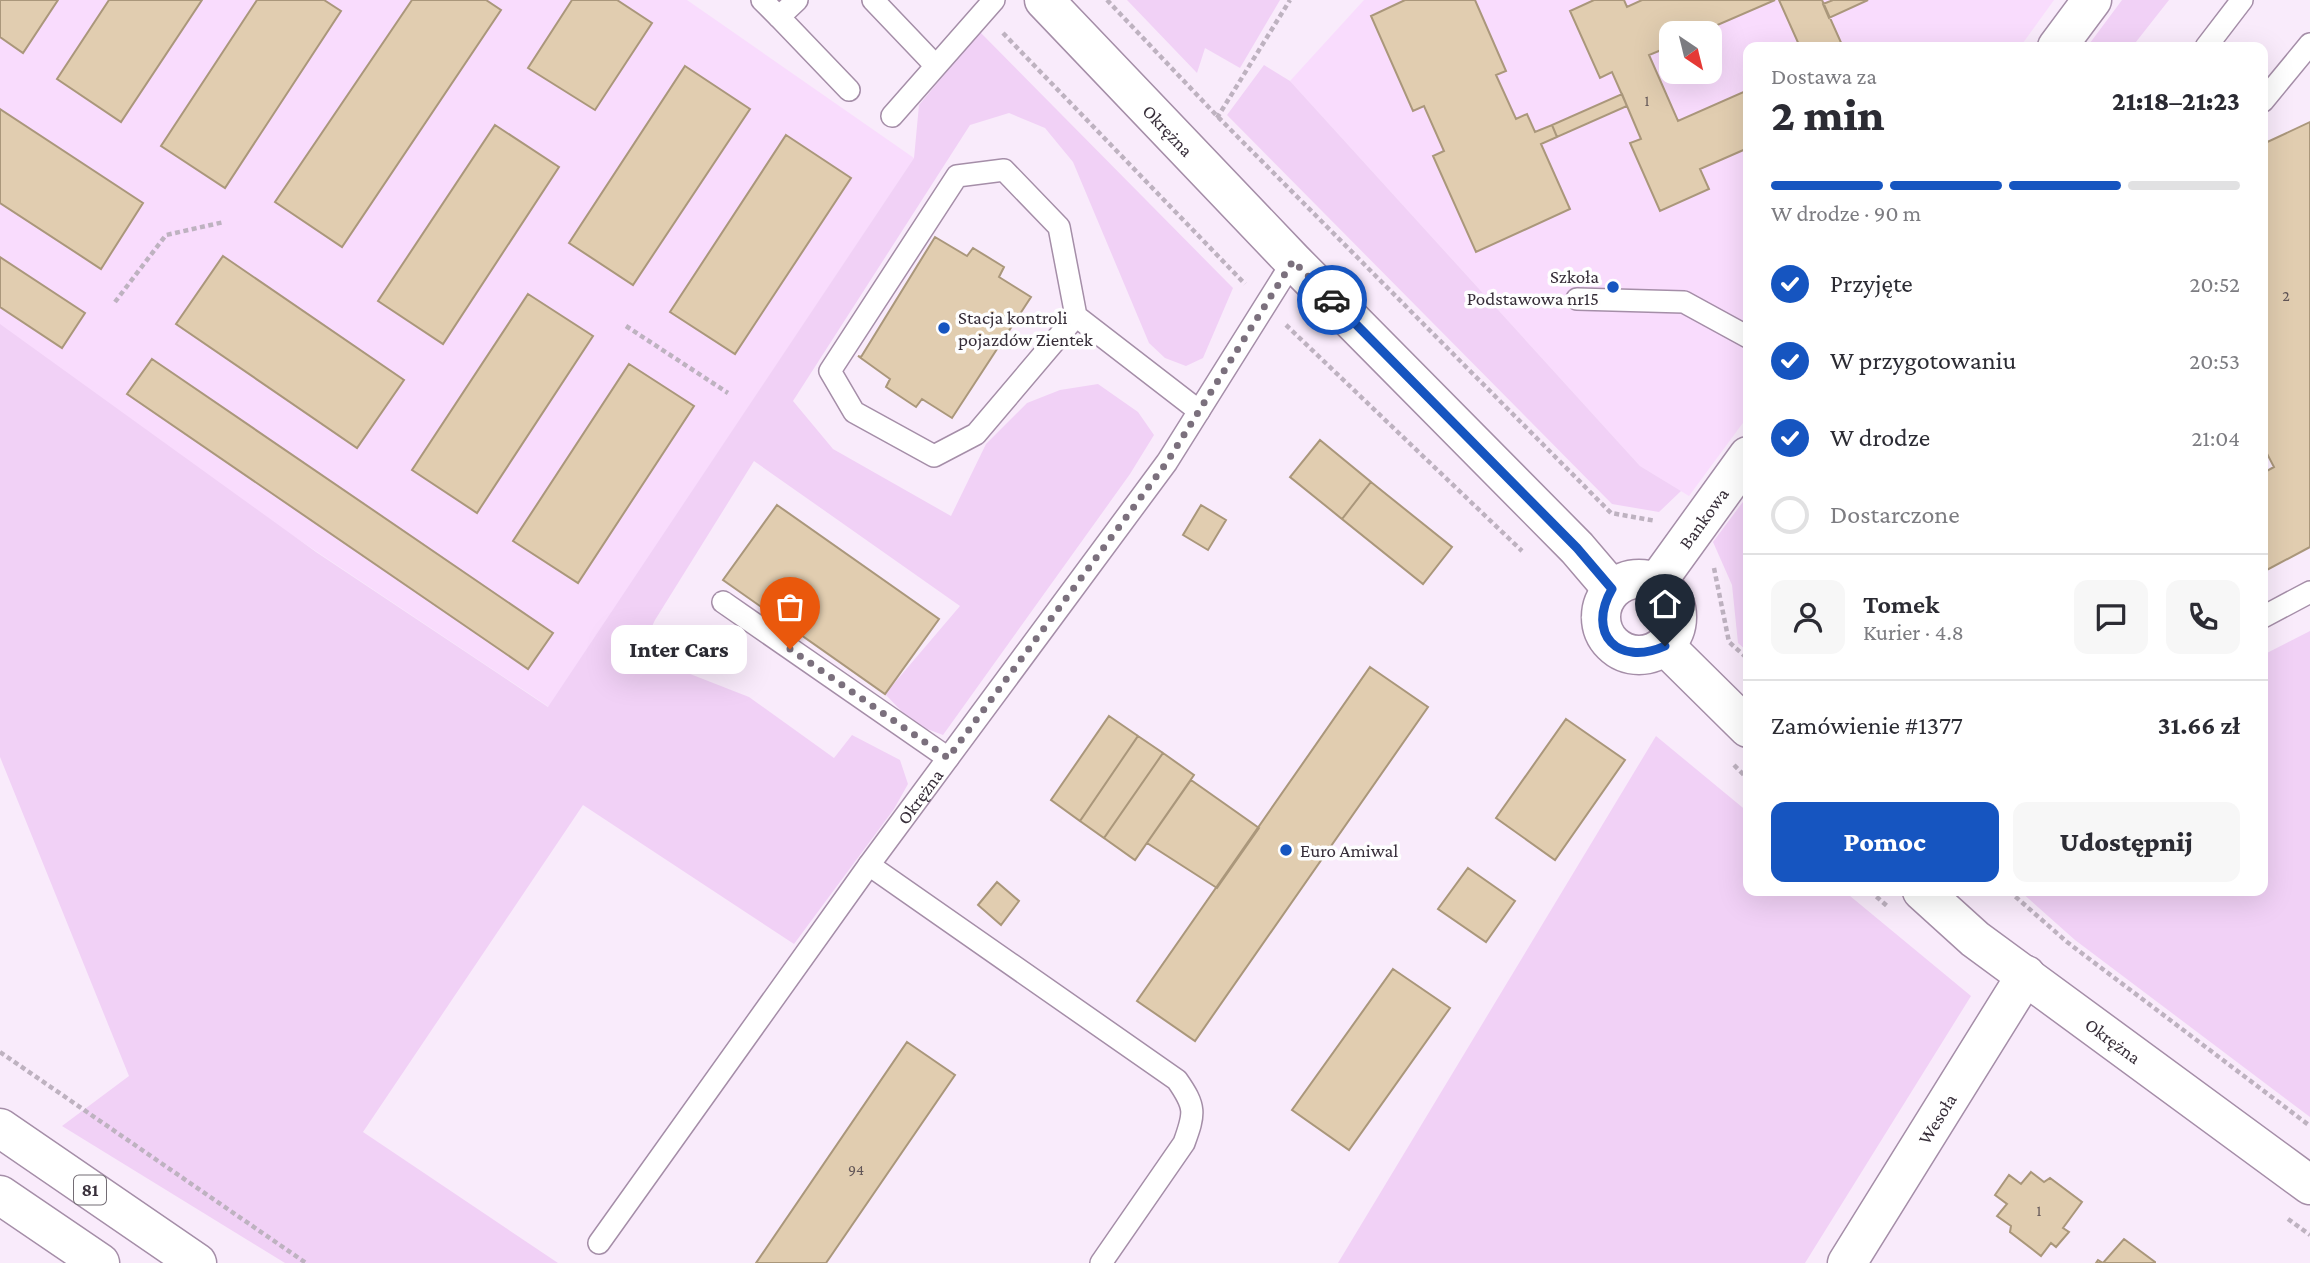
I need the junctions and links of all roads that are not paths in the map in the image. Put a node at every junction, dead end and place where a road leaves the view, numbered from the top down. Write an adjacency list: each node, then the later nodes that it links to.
1 (762, 0): 8 (lane)
2 (797, 0): 8 (lane)
3 (873, 0): 12 (lane)
4 (1044, 0): 16 (street, Okrężna)
5 (2092, 0): 9 (street)
6 (2242, 0): 10 (lane)
7 (988, 6): 12 (lane)
8 (779, 18): 13 (lane)
9 (2061, 42)
10 (2210, 42)
11 (2310, 44): 14 (lane)
12 (936, 65): 15 (lane)
13 (849, 90)
14 (2268, 95)
15 (892, 116)
16 (1293, 261): 20 (lane, Okrężna); 23 (street, Okrężna)
17 (1577, 299): 19 (lane)
18 (1076, 316): 18 (lane); 20 (lane)
19 (1743, 334)
20 (1199, 411): 29 (lane, Okrężna)
21 (1743, 463): 22 (street, Bankowa)
22 (1657, 582): 23 (street); 27 (street)
23 (1612, 589): 27 (street)
24 (2310, 592): 26 (lane)
25 (723, 602): 29 (lane)
26 (2268, 614)
27 (1665, 646): 28 (street)
28 (1743, 723)
29 (948, 758): 30 (lane, Okrężna)
30 (869, 865): 36 (lane, Okrężna); 39 (lane)
31 (1928, 896): 32 (street, Okrężna)
32 (2026, 975): 34 (street, Okrężna); 40 (street, Wesoła)
33 (0, 1128): 38 (street, 81)
34 (2310, 1185)
35 (0, 1195): 37 (street)
36 (599, 1243)
37 (100, 1263)
38 (197, 1263)
39 (1101, 1263)
40 (1847, 1263)

